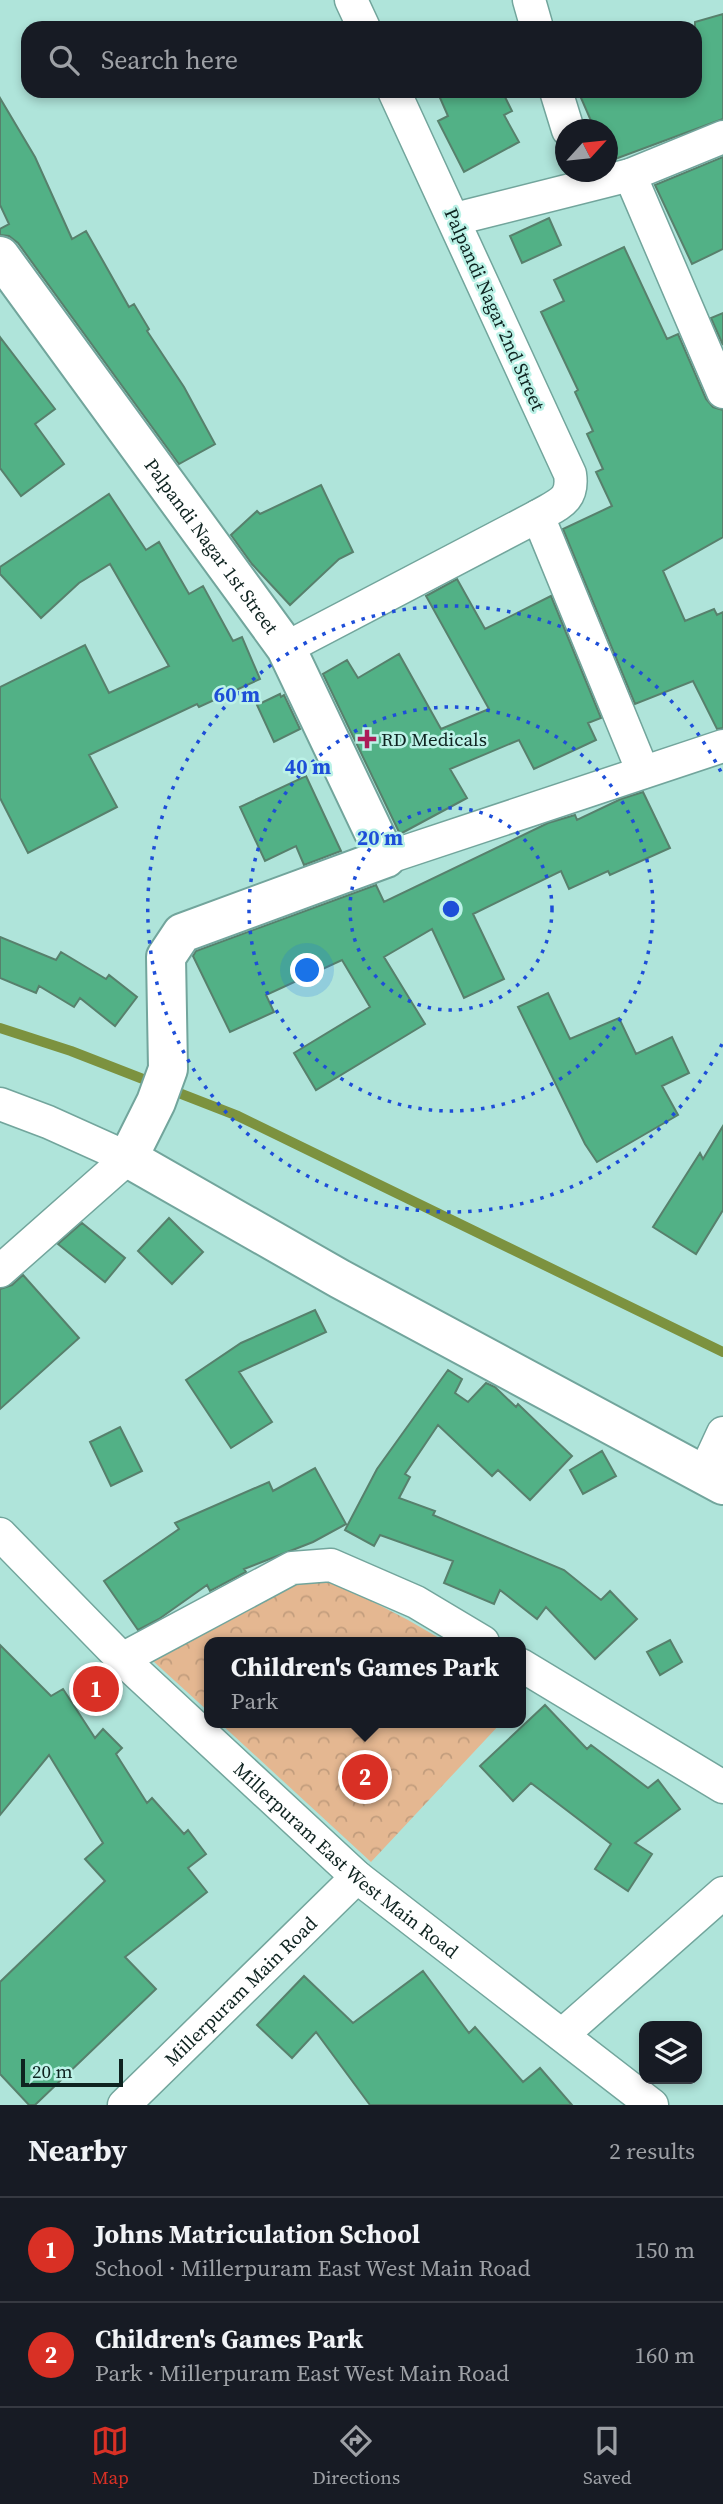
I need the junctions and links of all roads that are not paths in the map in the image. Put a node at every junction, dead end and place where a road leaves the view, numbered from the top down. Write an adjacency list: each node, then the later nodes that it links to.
1 (351, 0): 3 (street)
2 (528, 0): 4 (street)
3 (362, 21)
4 (535, 21)
5 (397, 98): 12 (street, Palpandi Nagar 2nd Street)
6 (558, 98): 7 (street)
7 (565, 119)
8 (723, 137): 9 (street)
9 (630, 175): 10 (street); 14 (street)
10 (618, 176)
11 (576, 182): 12 (street)
12 (455, 219): 15 (street, Palpandi Nagar 2nd Street)
13 (0, 256): 16 (street, Palpandi Nagar 1st Street)
14 (723, 393)
15 (538, 516): 16 (street, Palpandi Nagar 2nd Street); 18 (street)
16 (286, 648): 19 (street, Palpandi Nagar 1st Street)
17 (723, 746): 18 (street)
18 (643, 772): 19 (street)
19 (386, 858): 21 (street)
20 (0, 1104): 21 (street)
21 (128, 1158): 22 (street); 24 (street)
22 (0, 1271)
23 (723, 1433): 24 (street)
24 (713, 1479)
25 (0, 1534): 27 (street, Millerpuram East West Main Road)
26 (475, 1637): 27 (street)
27 (122, 1659): 30 (street, Millerpuram East West Main Road)
28 (526, 1668): 29 (street)
29 (723, 1787)
30 (357, 1877): 32 (street, Millerpuram East West Main Road); 33 (street, Millerpuram Main Road)
31 (723, 1893): 32 (street)
32 (562, 2035): 34 (street, Millerpuram East West Main Road)
33 (124, 2105)
34 (652, 2105)

